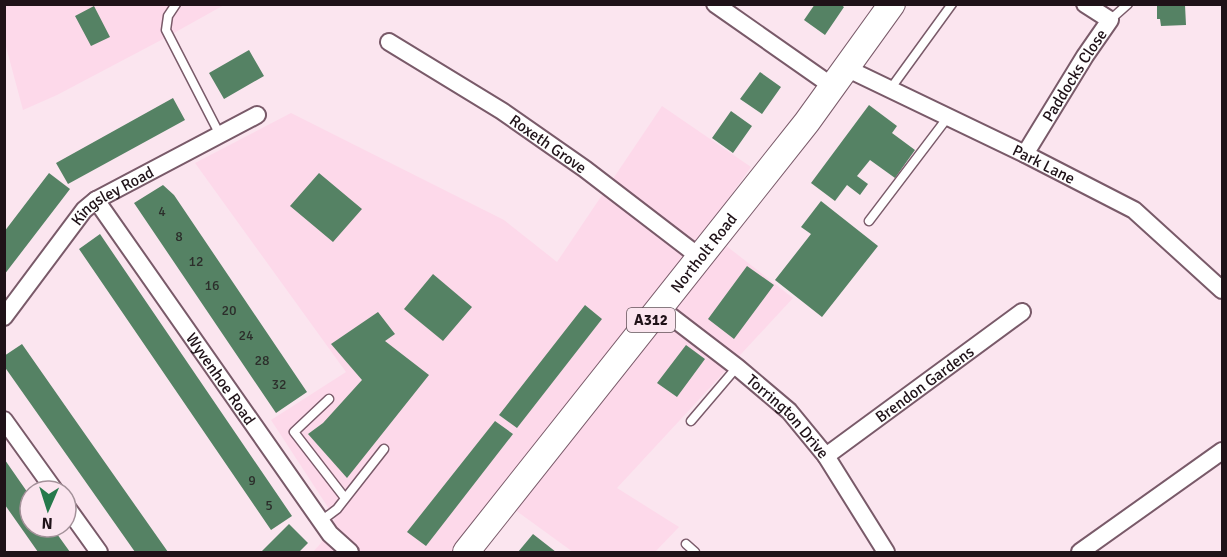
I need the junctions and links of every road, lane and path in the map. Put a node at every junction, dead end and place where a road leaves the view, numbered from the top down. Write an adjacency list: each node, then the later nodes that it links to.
1 (176, 4): 13 (lane)
2 (715, 4): 9 (street, Park Lane)
3 (892, 4): 9 (main road, Northolt Road / A312)
4 (952, 4): 10 (lane)
5 (1085, 4): 7 (street, Paddocks Close)
6 (1128, 4): 7 (lane)
7 (1110, 20): 14 (street, Paddocks Close)
8 (389, 42): 17 (street, Roxeth Grove)
9 (839, 77): 10 (street, Park Lane); 17 (main road, Northolt Road / A312)
10 (891, 88): 12 (street, Park Lane)
11 (257, 115): 13 (street, Kingsley Road)
12 (948, 117): 14 (street, Park Lane); 16 (lane)
13 (219, 134): 15 (street, Kingsley Road)
14 (1025, 154): 18 (street, Park Lane)
15 (96, 200): 21 (street, Kingsley Road); 31 (street, Wyvenhoe Road)
16 (869, 221)
17 (701, 258): 19 (main road, Northolt Road / A312)
18 (1222, 290)
19 (660, 308): 22 (street, Torrington Drive); 36 (main road, Northolt Road / A312)
20 (1022, 312): 28 (street, Brendon Gardens)
21 (4, 317)
22 (737, 367): 25 (lane); 28 (street, Torrington Drive)
23 (329, 399): 30 (lane)
24 (4, 420): 29 (street)
25 (692, 421)
26 (384, 449): 30 (lane)
27 (1222, 451): 39 (street)
28 (826, 456): 38 (street, Torrington Drive)
29 (46, 479)
30 (345, 498): 31 (lane)
31 (321, 521): 35 (street, Wyvenhoe Road)
32 (78, 523): 34 (street)
33 (686, 544): 37 (lane)
34 (99, 552)
35 (350, 552)
36 (466, 552)
37 (695, 552)
38 (886, 552)
39 (1080, 552)

